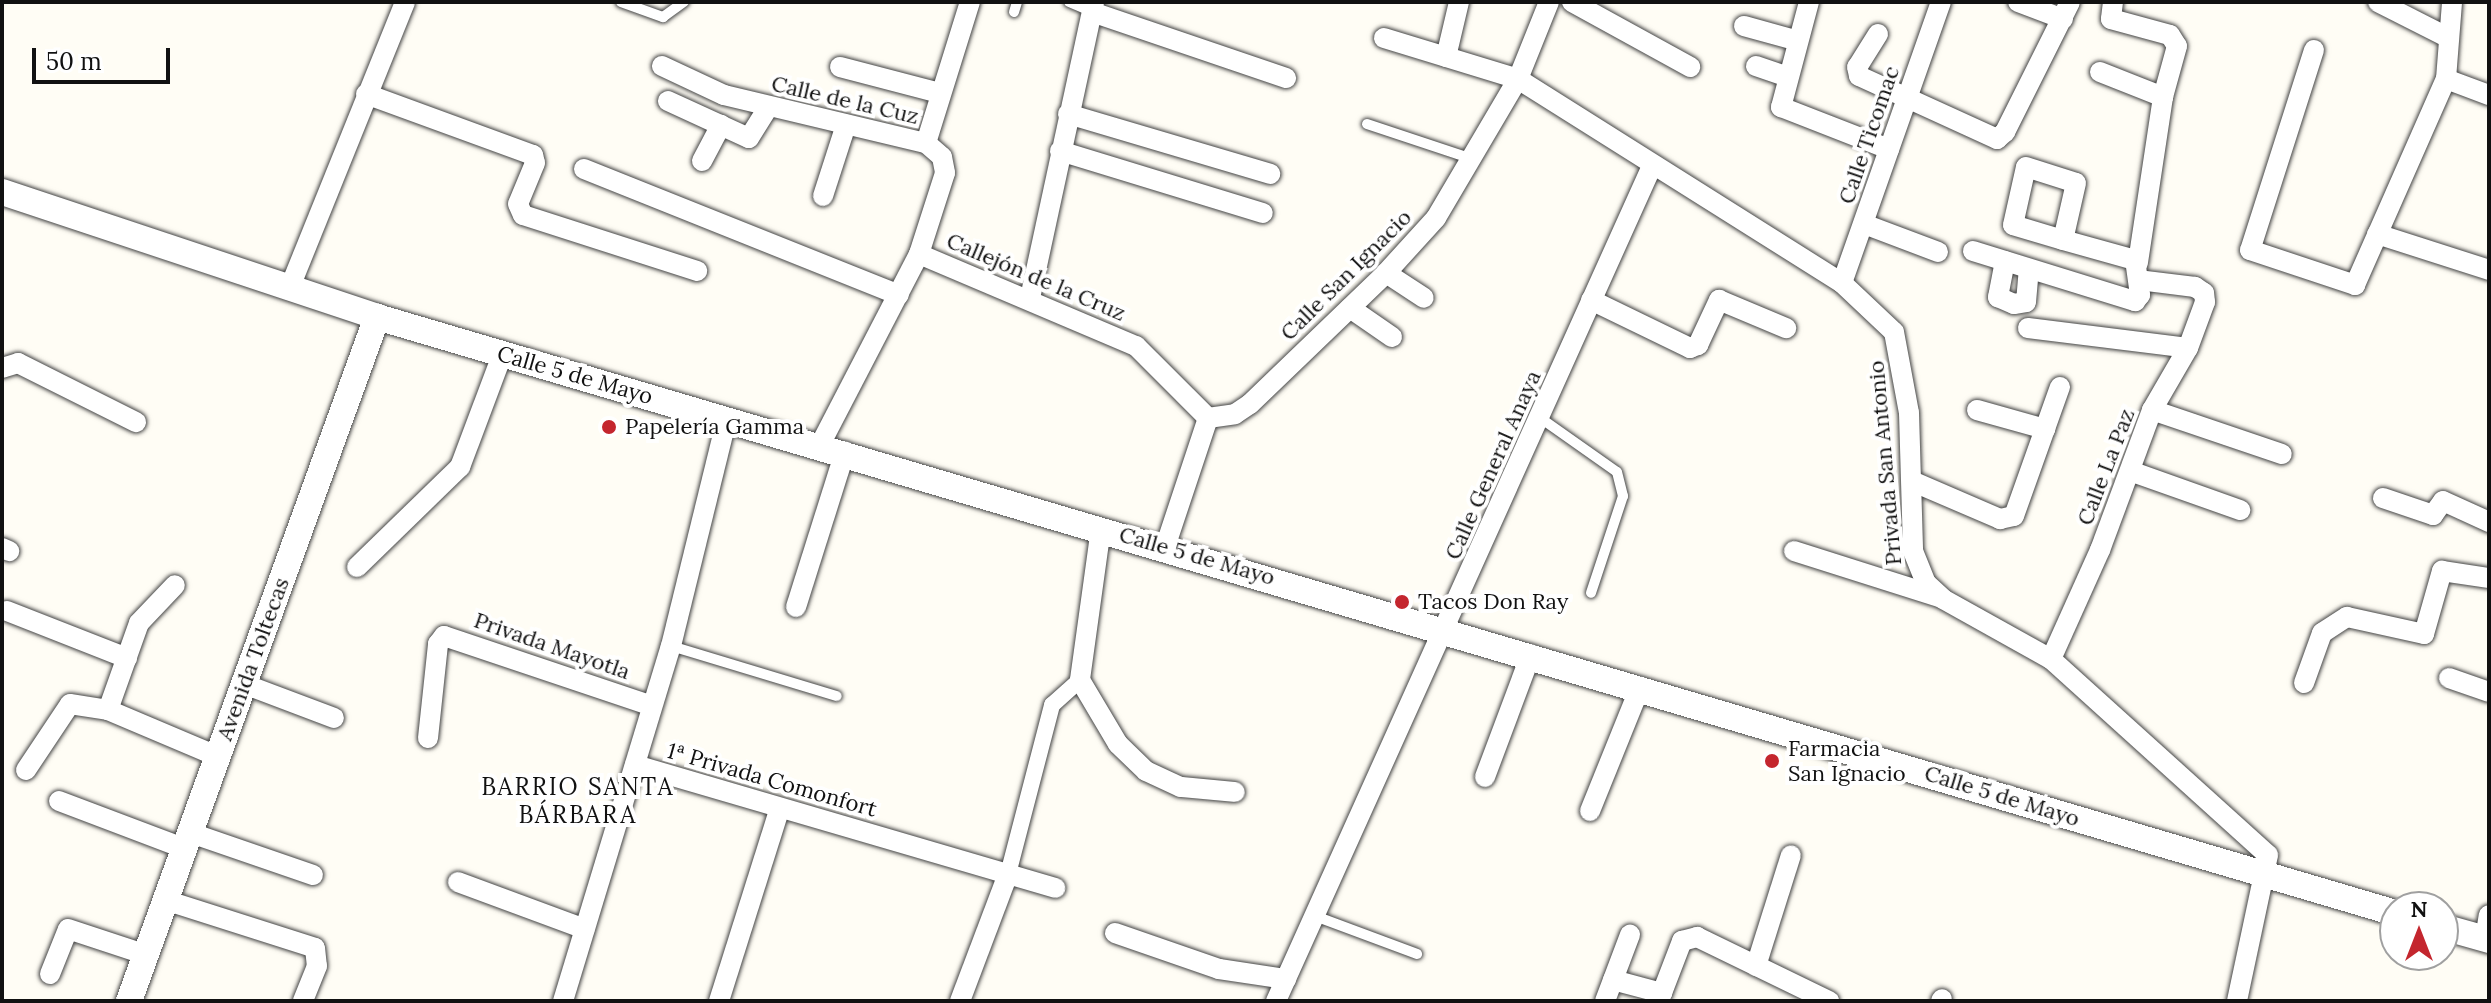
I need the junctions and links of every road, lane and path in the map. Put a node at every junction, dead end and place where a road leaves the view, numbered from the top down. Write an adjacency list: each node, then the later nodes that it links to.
1 (405, 2): 34 (street)
2 (621, 2): 3 (lane)
3 (684, 2)
4 (970, 2): 33 (street)
5 (1069, 2): 15 (lane)
6 (1459, 2): 23 (street)
7 (1549, 2): 31 (street, Calle San Ignacio)
8 (1572, 2): 27 (street)
9 (1809, 2): 21 (street)
10 (1941, 2): 36 (street, Calle Ticomac)
11 (2018, 2): 16 (street)
12 (2113, 2): 37 (street)
13 (2378, 2): 19 (street)
14 (2452, 2): 19 (street)
15 (1093, 7): 30 (street); 40 (street)
16 (2067, 11): 36 (street)
17 (1744, 26): 21 (street)
18 (1878, 34): 36 (street)
19 (2447, 37): 32 (street)
20 (1384, 38): 23 (street, Privada San Antonio)
21 (1798, 41): 29 (street)
22 (2314, 50): 56 (street)
23 (1446, 57): 31 (street, Privada San Antonio)
24 (662, 66): 39 (street, Calle de la Cuz)
25 (1756, 66): 29 (street)
26 (840, 67): 33 (street)
27 (1690, 67)
28 (2100, 72): 37 (street)
29 (1788, 77): 45 (street)
30 (1286, 78)
31 (1518, 79): 47 (street, Calle San Ignacio); 49 (street, Privada San Antonio)
32 (2446, 79): 35 (street); 56 (street)
33 (940, 93): 44 (street)
34 (366, 94): 64 (street); 68 (street)
35 (2489, 95)
36 (1907, 97): 45 (street, Calle Ticomac)
37 (2163, 97): 65 (street)
38 (668, 101): 42 (street)
39 (768, 107): 42 (street); 43 (street, Calle de la Cuz)
40 (1068, 114): 46 (street); 51 (street)
41 (1367, 124): 47 (lane)
42 (721, 125): 48 (street)
43 (846, 125): 44 (street, Calle de la Cuz); 53 (street)
44 (926, 143): 60 (street, Calle de la Cuz)
45 (1889, 149): 55 (street, Calle Ticomac)
46 (1060, 151): 54 (street); 70 (street)
47 (1472, 159): 66 (street, Calle San Ignacio)
48 (702, 161)
49 (1652, 166): 67 (street, Privada San Antonio); 72 (street, Calle General Anaya)
50 (584, 169): 69 (street)
51 (1270, 174)
52 (2, 192): 68 (street, Calle 5 de Mayo)
53 (823, 196)
54 (1263, 213)
55 (1864, 224): 59 (street); 67 (street, Calle Ticomac)
56 (2377, 234): 63 (street)
57 (2063, 240): 57 (street); 65 (street)
58 (1973, 251): 61 (street)
59 (1938, 252)
60 (919, 254): 69 (street, Calle de la Cuz); 70 (street, Callejón de la Cruz)
61 (2005, 261): 62 (street); 62 (street)
62 (2029, 269): 65 (street)
63 (2489, 270)
64 (697, 271)
65 (2138, 271): 78 (street, Calle La Paz)
66 (1386, 273): 71 (street); 73 (street, Calle San Ignacio)
67 (1842, 283): 92 (street, Privada San Antonio)
68 (290, 287): 74 (street, Calle 5 de Mayo)
69 (899, 295): 89 (street, Calle de la Cuz)
70 (1030, 298): 86 (street, Callejón de la Cruz)
71 (1424, 298)
72 (1591, 300): 75 (street); 84 (street, Calle General Anaya)
73 (1350, 308): 77 (street); 86 (street, Calle San Ignacio)
74 (377, 317): 79 (street, Calle 5 de Mayo); 114 (street, Avenida Toltecas)
75 (1786, 328)
76 (2028, 328): 78 (street)
77 (1392, 337)
78 (2188, 348): 83 (street, Calle La Paz)
79 (502, 355): 85 (street, Calle 5 de Mayo); 99 (street)
80 (2, 368): 87 (street)
81 (2060, 387): 88 (street)
82 (1977, 410): 88 (street)
83 (2152, 410): 90 (street); 91 (street, Calle La Paz)
84 (1539, 417): 102 (lane); 106 (street, Calle General Anaya)
85 (727, 418): 89 (street, Calle 5 de Mayo); 107 (street, 1ª Privada Comonfort)
86 (1208, 418): 97 (street)
87 (136, 422)
88 (2045, 429): 92 (street)
89 (833, 449): 96 (street, Calle 5 de Mayo); 104 (street, Calle de la Cuz)
90 (2282, 454)
91 (2130, 471): 94 (street); 110 (street, Calle La Paz)
92 (1914, 482): 103 (street, Privada San Antonio)
93 (2383, 498): 95 (street)
94 (2240, 510)
95 (2489, 522)
96 (1101, 528): 97 (street, Calle 5 de Mayo); 112 (street)
97 (1165, 547): 106 (street, Calle 5 de Mayo)
98 (1794, 551): 103 (street)
99 (357, 567)
100 (2489, 578): 113 (street)
101 (175, 585): 109 (street)
102 (1591, 593)
103 (1943, 599): 110 (street, Privada San Antonio)
104 (796, 607)
105 (7, 611): 109 (street)
106 (1447, 629): 108 (street, Calle 5 de Mayo); 139 (street, Calle General Anaya)
107 (671, 646): 117 (lane); 118 (street, 1ª Privada Comonfort)
108 (1531, 654): 115 (street, Calle 5 de Mayo); 125 (street)
109 (127, 658): 119 (street)
110 (2051, 659): 133 (street, Privada San Antonio)
111 (2449, 678): 116 (street)
112 (1080, 680): 126 (street); 132 (street)
113 (2304, 683)
114 (244, 684): 120 (street); 122 (street, Avenida Toltecas)
115 (1640, 687): 129 (street); 133 (street, Calle 5 de Mayo)
116 (2489, 692)
117 (837, 696)
118 (652, 706): 121 (street, Privada Mayotla); 123 (street, 1ª Privada Comonfort)
119 (108, 710): 122 (street); 124 (street)
120 (334, 718)
121 (428, 738)
122 (217, 756): 130 (street, Avenida Toltecas)
123 (635, 765): 128 (street, 1ª Privada Comonfort); 140 (street)
124 (26, 770)
125 (1485, 777)
126 (1235, 792)
127 (59, 801): 130 (street)
128 (780, 808): 132 (street, 1ª Privada Comonfort); 155 (street)
129 (1590, 811)
130 (188, 841): 134 (street); 137 (street, Avenida Toltecas)
131 (1791, 855): 147 (street)
132 (1008, 874): 136 (street, 1ª Privada Comonfort); 156 (street)
133 (2264, 874): 138 (street, Calle 5 de Mayo); 159 (street)
134 (313, 875)
135 (458, 882): 140 (street)
136 (1055, 888)
137 (168, 901): 146 (street, Avenida Toltecas); 153 (street)
138 (2379, 908)
139 (1315, 916): 145 (lane); 149 (street, Calle General Anaya)
140 (585, 929): 154 (street)
141 (2459, 929): 142 (street)
142 (2488, 932)
143 (1115, 933): 149 (street)
144 (1630, 935): 150 (street)
145 (1417, 954)
146 (147, 955): 148 (street); 152 (street, Avenida Toltecas)
147 (1756, 966): 150 (street); 151 (street)
148 (50, 974)
149 (1286, 979): 157 (street, Calle General Anaya)
150 (1613, 980): 158 (street)
151 (1818, 999)
152 (129, 1001)
153 (303, 1001)
154 (563, 1001)
155 (719, 1001)
156 (960, 1001)
157 (1276, 1001)
158 (1605, 1001)
159 (2237, 1001)

